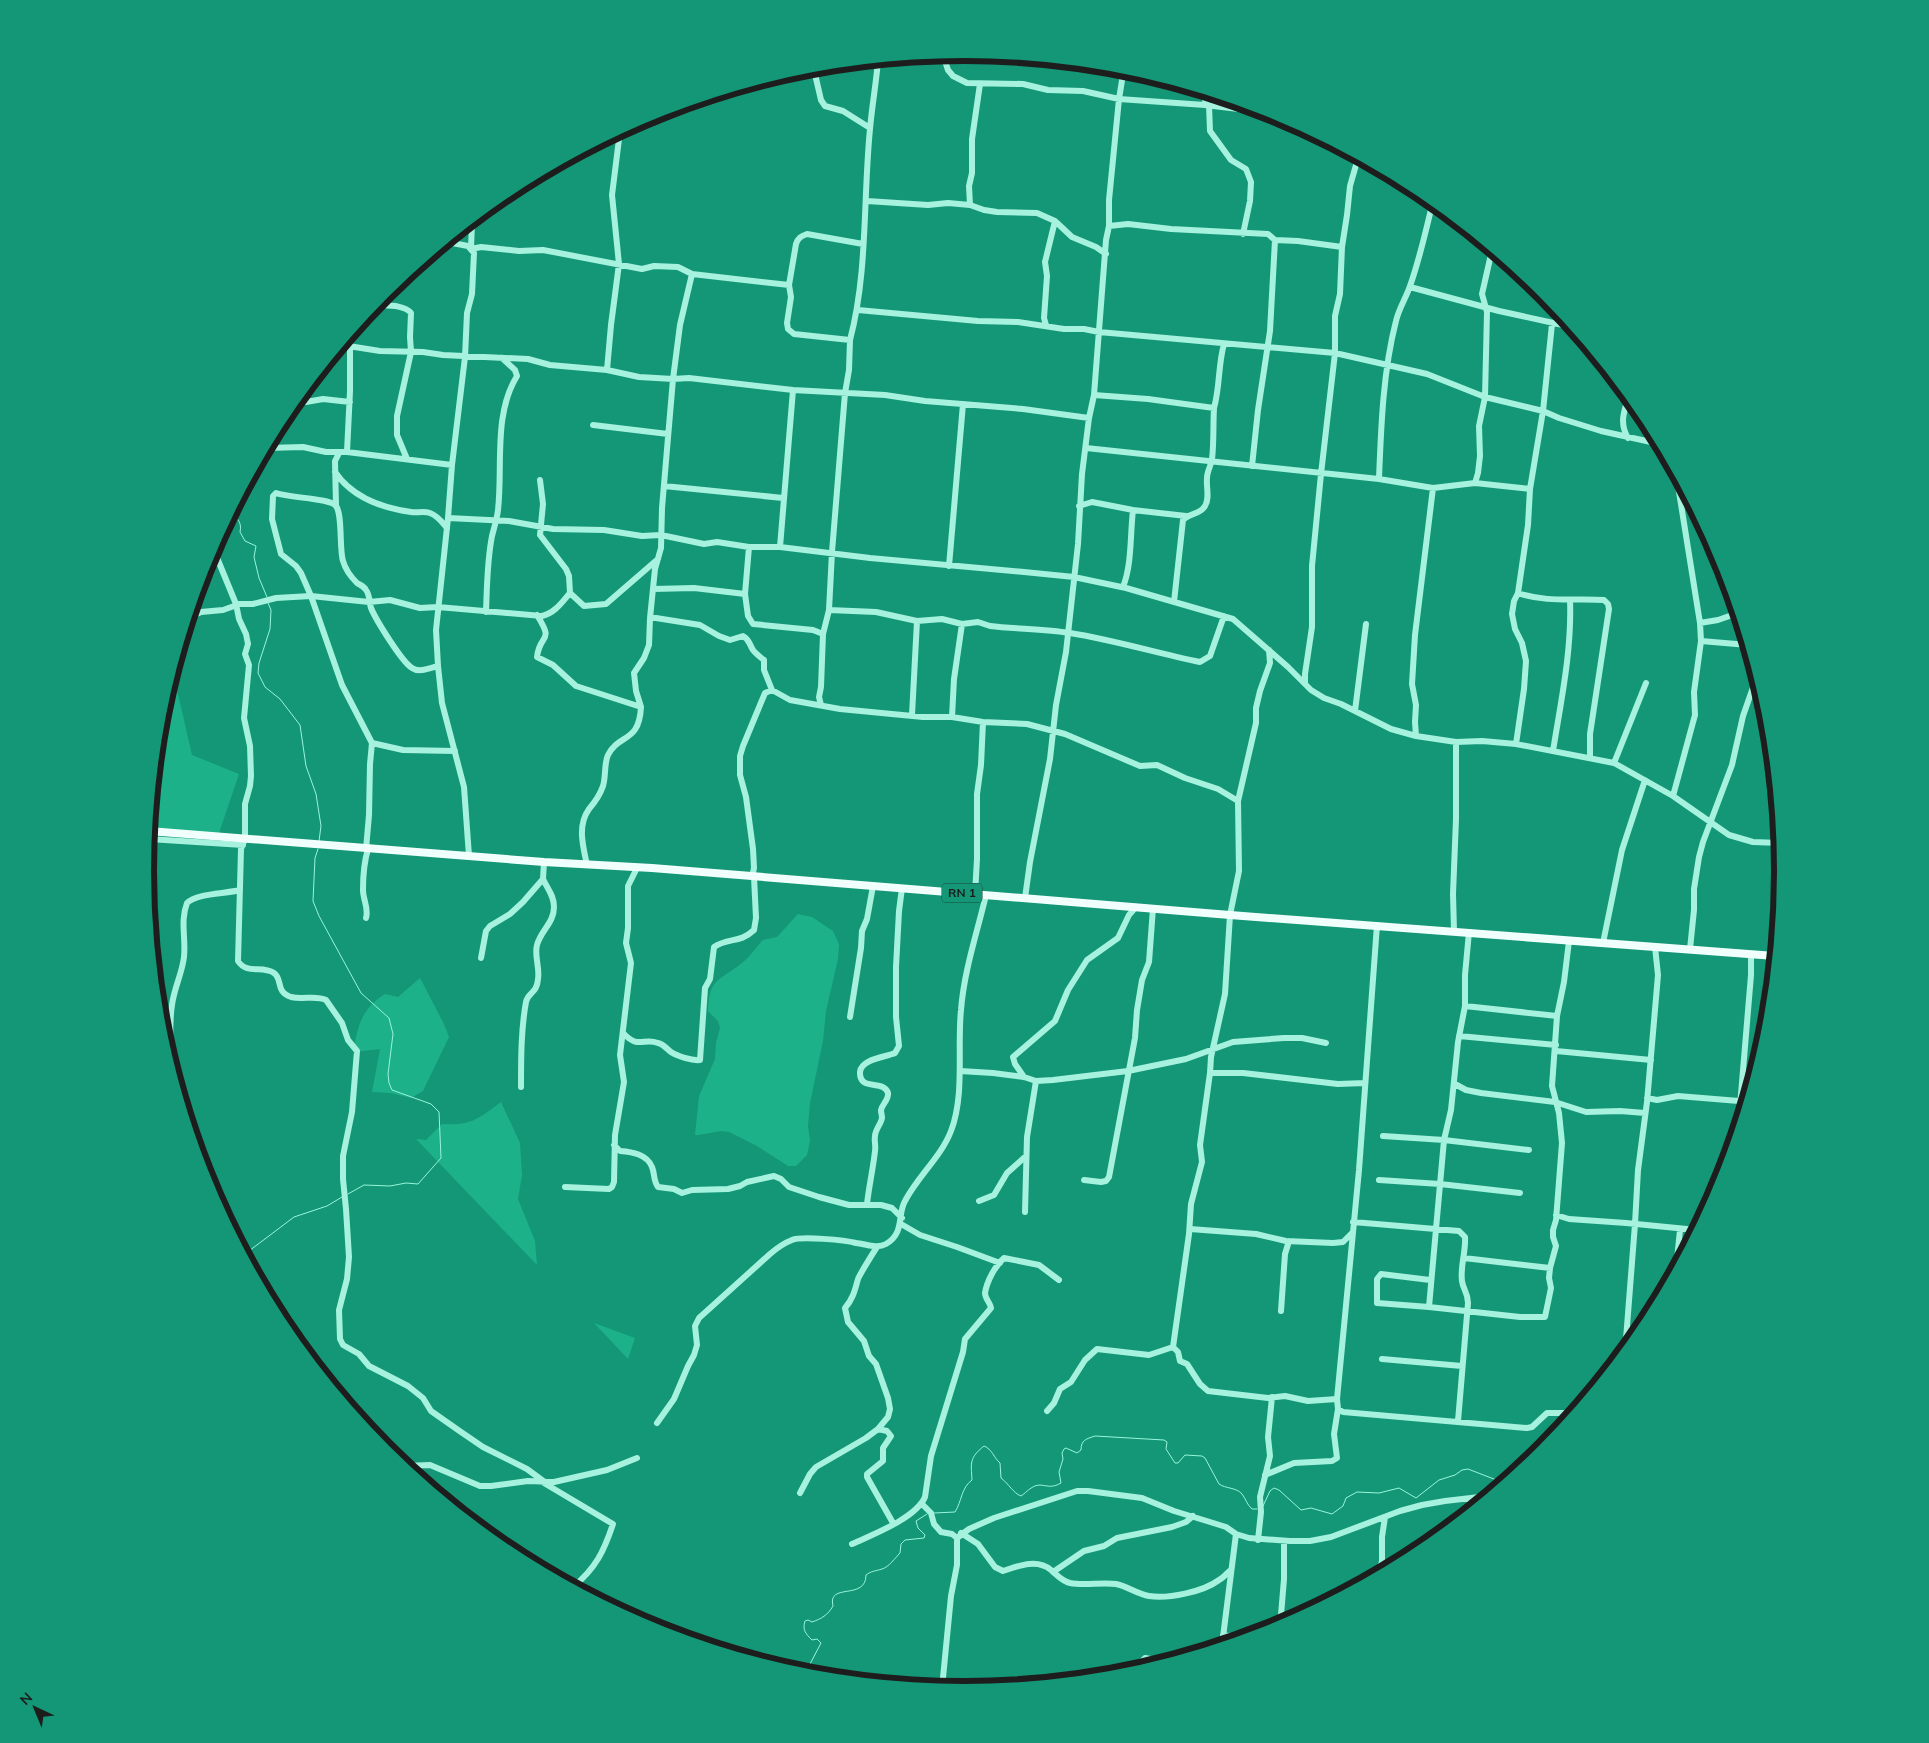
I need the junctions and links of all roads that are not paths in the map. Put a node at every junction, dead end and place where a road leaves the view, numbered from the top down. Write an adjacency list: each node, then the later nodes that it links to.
1 (945, 62): 5 (street)
2 (877, 66): 10 (street)
3 (814, 76): 10 (street)
4 (1123, 77): 6 (street)
5 (980, 84): 6 (street); 14 (street)
6 (1119, 98): 8 (street); 17 (street)
7 (1206, 99): 8 (street)
8 (1207, 105): 9 (street); 19 (street)
9 (1238, 109)
10 (870, 128): 13 (street)
11 (619, 139): 27 (street)
12 (1357, 163): 23 (street)
13 (867, 201): 14 (street); 22 (street)
14 (970, 205): 16 (street)
15 (1431, 210): 30 (street)
16 (1055, 221): 25 (street); 35 (street)
17 (1110, 226): 19 (street); 25 (street)
18 (472, 228): 24 (street)
19 (1243, 234): 20 (street)
20 (1275, 240): 23 (street); 41 (street)
21 (453, 243): 24 (street)
22 (864, 244): 29 (street); 33 (street)
23 (1342, 247): 43 (street)
24 (471, 249): 27 (street); 44 (street)
25 (1106, 254): 37 (street)
26 (1491, 255): 32 (street)
27 (619, 264): 28 (street); 47 (street)
28 (692, 274): 29 (street); 48 (street)
29 (789, 285): 38 (street)
30 (1410, 287): 32 (street); 46 (street)
31 (385, 306): 42 (street)
32 (1485, 307): 34 (street); 52 (street)
33 (858, 310): 35 (street); 38 (street)
34 (1552, 324): 36 (street); 58 (street)
35 (1046, 325): 37 (street)
36 (1563, 326)
37 (1099, 332): 39 (street); 51 (street)
38 (850, 340): 50 (street)
39 (1224, 344): 41 (street); 57 (street)
40 (350, 346): 42 (street); 54 (street)
41 (1268, 348): 43 (street); 71 (street)
42 (411, 352): 44 (street); 68 (street)
43 (1335, 353): 46 (street); 73 (street)
44 (465, 357): 45 (street); 70 (street)
45 (502, 358): 47 (street); 87 (street)
46 (1388, 364): 52 (street); 74 (street)
47 (608, 370): 48 (street)
48 (673, 379): 49 (street); 61 (street)
49 (793, 390): 50 (street); 81 (street)
50 (846, 393): 55 (street); 93 (street)
51 (1094, 395): 57 (street); 59 (street)
52 (1485, 397): 58 (street); 76 (street)
53 (305, 402): 54 (street)
54 (350, 402): 66 (street)
55 (964, 404): 59 (street); 96 (street)
56 (1626, 405): 62 (street)
57 (1214, 408): 69 (street)
58 (1543, 411): 62 (street); 79 (street)
59 (1089, 418): 65 (street)
60 (593, 424): 61 (street)
61 (668, 434): 77 (street)
62 (1628, 438): 63 (street)
63 (1651, 442)
64 (274, 448): 67 (street)
65 (1086, 448): 69 (street); 83 (street)
66 (347, 452): 67 (street); 68 (street)
67 (339, 453): 72 (street)
68 (407, 459): 70 (street)
69 (1212, 461): 71 (street); 85 (street)
70 (452, 465): 86 (street)
71 (1252, 466): 73 (street)
72 (335, 472): 82 (street); 89 (street)
73 (1320, 474): 74 (street); 126 (street)
74 (1379, 479): 78 (street)
75 (540, 480): 88 (street)
76 (1475, 483): 78 (street); 79 (street)
77 (664, 486): 81 (street); 90 (street)
78 (1433, 488): 137 (street)
79 (1530, 489): 101 (street)
80 (1678, 489): 117 (street)
81 (783, 498): 92 (street)
82 (336, 506): 103 (street); 105 (street)
83 (1080, 506): 84 (street); 97 (street)
84 (1133, 510): 85 (street); 98 (street)
85 (1186, 516): 106 (street)
86 (448, 518): 87 (street); 89 (street)
87 (496, 521): 88 (street); 110 (street)
88 (540, 526): 90 (street); 100 (street)
89 (447, 528): 108 (street)
90 (661, 535): 91 (street); 94 (street)
91 (749, 547): 92 (street); 102 (street)
92 (780, 547): 93 (street)
93 (832, 552): 96 (street); 109 (street)
94 (658, 559): 99 (street); 100 (street)
95 (217, 560): 107 (street)
96 (949, 566): 97 (street)
97 (1074, 577): 98 (street); 120 (street)
98 (1123, 587): 106 (street)
99 (653, 589): 102 (street); 115 (street)
100 (570, 593): 113 (street)
101 (1518, 593): 104 (street); 140 (street)
102 (746, 594): 121 (street)
103 (311, 596): 105 (street); 107 (street); 139 (street)
104 (1570, 600): 142 (street); 143 (street)
105 (370, 602): 108 (street); 125 (street)
106 (1174, 602): 114 (street)
107 (236, 605): 112 (street); 151 (street)
108 (438, 608): 110 (street); 125 (street)
109 (830, 610): 116 (street); 121 (street)
110 (486, 612): 113 (street)
111 (1733, 614): 117 (street)
112 (196, 615)
113 (537, 615): 131 (street)
114 (1224, 616): 120 (street); 124 (street)
115 (650, 618): 129 (street); 131 (street)
116 (917, 621): 118 (street); 133 (street)
117 (1700, 623): 122 (street)
118 (962, 624): 120 (street); 134 (street)
119 (1366, 624): 132 (street)
120 (1068, 632): 136 (street)
121 (823, 634): 130 (street)
122 (1701, 641): 123 (street); 146 (street)
123 (1742, 644)
124 (1269, 650): 126 (street); 147 (street)
125 (438, 666): 141 (street)
126 (1305, 683): 132 (street)
127 (1646, 683): 144 (street)
128 (1753, 687): 148 (street)
129 (772, 690): 130 (street); 158 (street)
130 (821, 705): 133 (street)
131 (641, 706): 156 (street)
132 (1355, 711): 137 (street)
133 (912, 715): 134 (street)
134 (952, 718): 135 (street)
135 (983, 722): 136 (street); 163 (street)
136 (1053, 732): 147 (street); 165 (street)
137 (1416, 736): 138 (street)
138 (1456, 742): 140 (street); 171 (street)
139 (372, 743): 141 (street); 153 (street)
140 (1516, 744): 142 (street)
141 (455, 751): 154 (street)
142 (1553, 751): 143 (street)
143 (1590, 758): 144 (street)
144 (1614, 763): 145 (street)
145 (1645, 780): 146 (street); 174 (street)
146 (1672, 796): 148 (street)
147 (1238, 801): 168 (street)
148 (1711, 824): 152 (street); 176 (street)
149 (156, 832): 151 (main road, RN 1)
150 (155, 839): 151 (street)
151 (244, 842): 153 (main road, RN 1); 162 (street)
152 (1774, 843)
153 (367, 849): 154 (main road, RN 1); 169 (street)
154 (470, 856): 155 (main road, RN 1)
155 (544, 862): 156 (main road, RN 1); 159 (street)
156 (587, 865): 157 (main road, RN 1)
157 (637, 868): 158 (main road, RN 1); 183 (street)
158 (753, 877): 160 (main road, RN 1); 183 (street)
159 (543, 878): 179 (street); 197 (street)
160 (872, 886): 161 (main road, RN 1); 182 (street)
161 (902, 888): 163 (main road, RN 1); 214 (street)
162 (240, 890): 184 (street); 251 (street)
163 (975, 894): 164 (main road, RN 1)
164 (986, 895): 165 (main road, RN 1); 190 (street)
165 (1025, 898): 166 (main road, RN 1)
166 (1136, 907): 167 (main road, RN 1); 193 (street)
167 (1153, 908): 168 (main road, RN 1); 191 (street)
168 (1230, 915): 170 (main road, RN 1); 188 (street)
169 (366, 918)
170 (1377, 925): 171 (main road, RN 1); 195 (street)
171 (1454, 931): 172 (main road, RN 1)
172 (1470, 932): 173 (main road, RN 1); 180 (street)
173 (1569, 941): 174 (main road, RN 1); 181 (street)
174 (1603, 943): 175 (main road, RN 1)
175 (1655, 947): 176 (main road, RN 1); 189 (street)
176 (1690, 949): 177 (main road, RN 1)
177 (1751, 954): 178 (main road, RN 1); 199 (street)
178 (1770, 955)
179 (481, 958)
180 (1465, 1006): 181 (street); 185 (street)
181 (1557, 1016): 187 (street)
182 (850, 1017)
183 (623, 1033): 205 (street)
184 (171, 1034)
185 (1459, 1036): 187 (street); 196 (street)
186 (1326, 1043): 188 (street)
187 (1556, 1048): 189 (street); 200 (street)
188 (1212, 1049): 191 (street); 192 (street)
189 (1651, 1060): 198 (street)
190 (960, 1071): 193 (street); 217 (street)
191 (1128, 1071): 194 (street); 208 (street)
192 (1210, 1073): 195 (street); 220 (street)
193 (1024, 1077): 194 (street)
194 (1036, 1081): 207 (street)
195 (1365, 1083): 218 (street)
196 (1454, 1084): 200 (street); 204 (street)
197 (521, 1087)
198 (1648, 1098): 199 (street); 202 (street)
199 (1739, 1101): 201 (street)
200 (1555, 1102): 202 (street); 216 (street)
201 (1739, 1109)
202 (1645, 1113): 219 (street)
203 (1383, 1136): 204 (street)
204 (1444, 1140): 206 (street); 210 (street)
205 (614, 1145): 211 (street); 214 (street)
206 (1529, 1150)
207 (1026, 1156): 213 (street); 215 (street)
208 (1084, 1180)
209 (1379, 1180): 210 (street)
210 (1440, 1184): 212 (street); 221 (street)
211 (565, 1187)
212 (1520, 1193)
213 (979, 1201)
214 (867, 1204): 217 (street)
215 (1026, 1212)
216 (1556, 1215): 219 (street); 230 (street)
217 (901, 1221): 226 (street); 229 (street)
218 (1353, 1222): 221 (street); 224 (street)
219 (1636, 1224): 222 (street); 236 (street)
220 (1190, 1229): 225 (street); 237 (street)
221 (1436, 1229): 228 (street); 232 (street)
222 (1680, 1230): 223 (street); 227 (street)
223 (1691, 1230)
224 (1352, 1233): 225 (street); 241 (street)
225 (1289, 1241): 235 (street)
226 (877, 1247): 246 (street); 247 (street)
227 (1677, 1256)
228 (1464, 1258): 230 (street); 234 (street)
229 (1000, 1262): 231 (street); 256 (street)
230 (1550, 1268): 234 (street)
231 (1059, 1280)
232 (1430, 1280): 233 (street); 233 (street)
233 (1429, 1307): 234 (street)
234 (1467, 1311): 239 (street)
235 (1281, 1312)
236 (1626, 1338)
237 (1173, 1347): 240 (street); 243 (street)
238 (1382, 1359): 239 (street)
239 (1462, 1366): 245 (street)
240 (1272, 1397): 241 (street); 250 (street)
241 (1337, 1399): 242 (street)
242 (1338, 1409): 245 (street); 250 (street)
243 (1048, 1411)
244 (1567, 1413): 245 (street)
245 (1458, 1421)
246 (657, 1423)
247 (878, 1429): 252 (street); 259 (street)
248 (637, 1458): 251 (street)
249 (414, 1466): 251 (street)
250 (1265, 1475): 262 (street)
251 (543, 1482): 268 (street)
252 (800, 1493)
253 (1479, 1497): 254 (street)
254 (1474, 1498): 255 (street); 258 (street)
255 (1472, 1502)
256 (922, 1504): 259 (street); 261 (street)
257 (1193, 1516): 260 (street); 261 (street); 267 (street)
258 (1385, 1517): 263 (street); 265 (street)
259 (894, 1523): 264 (street)
260 (1236, 1534): 262 (street); 266 (street)
261 (959, 1535): 267 (street); 273 (street)
262 (1258, 1540): 263 (street)
263 (1284, 1541): 269 (street)
264 (852, 1544)
265 (1381, 1566)
266 (1230, 1570): 267 (street); 270 (street)
267 (1053, 1572)
268 (577, 1583)
269 (1281, 1617)
270 (1223, 1634): 271 (street); 272 (street)
271 (1233, 1636)
272 (1222, 1640)
273 (943, 1681)

